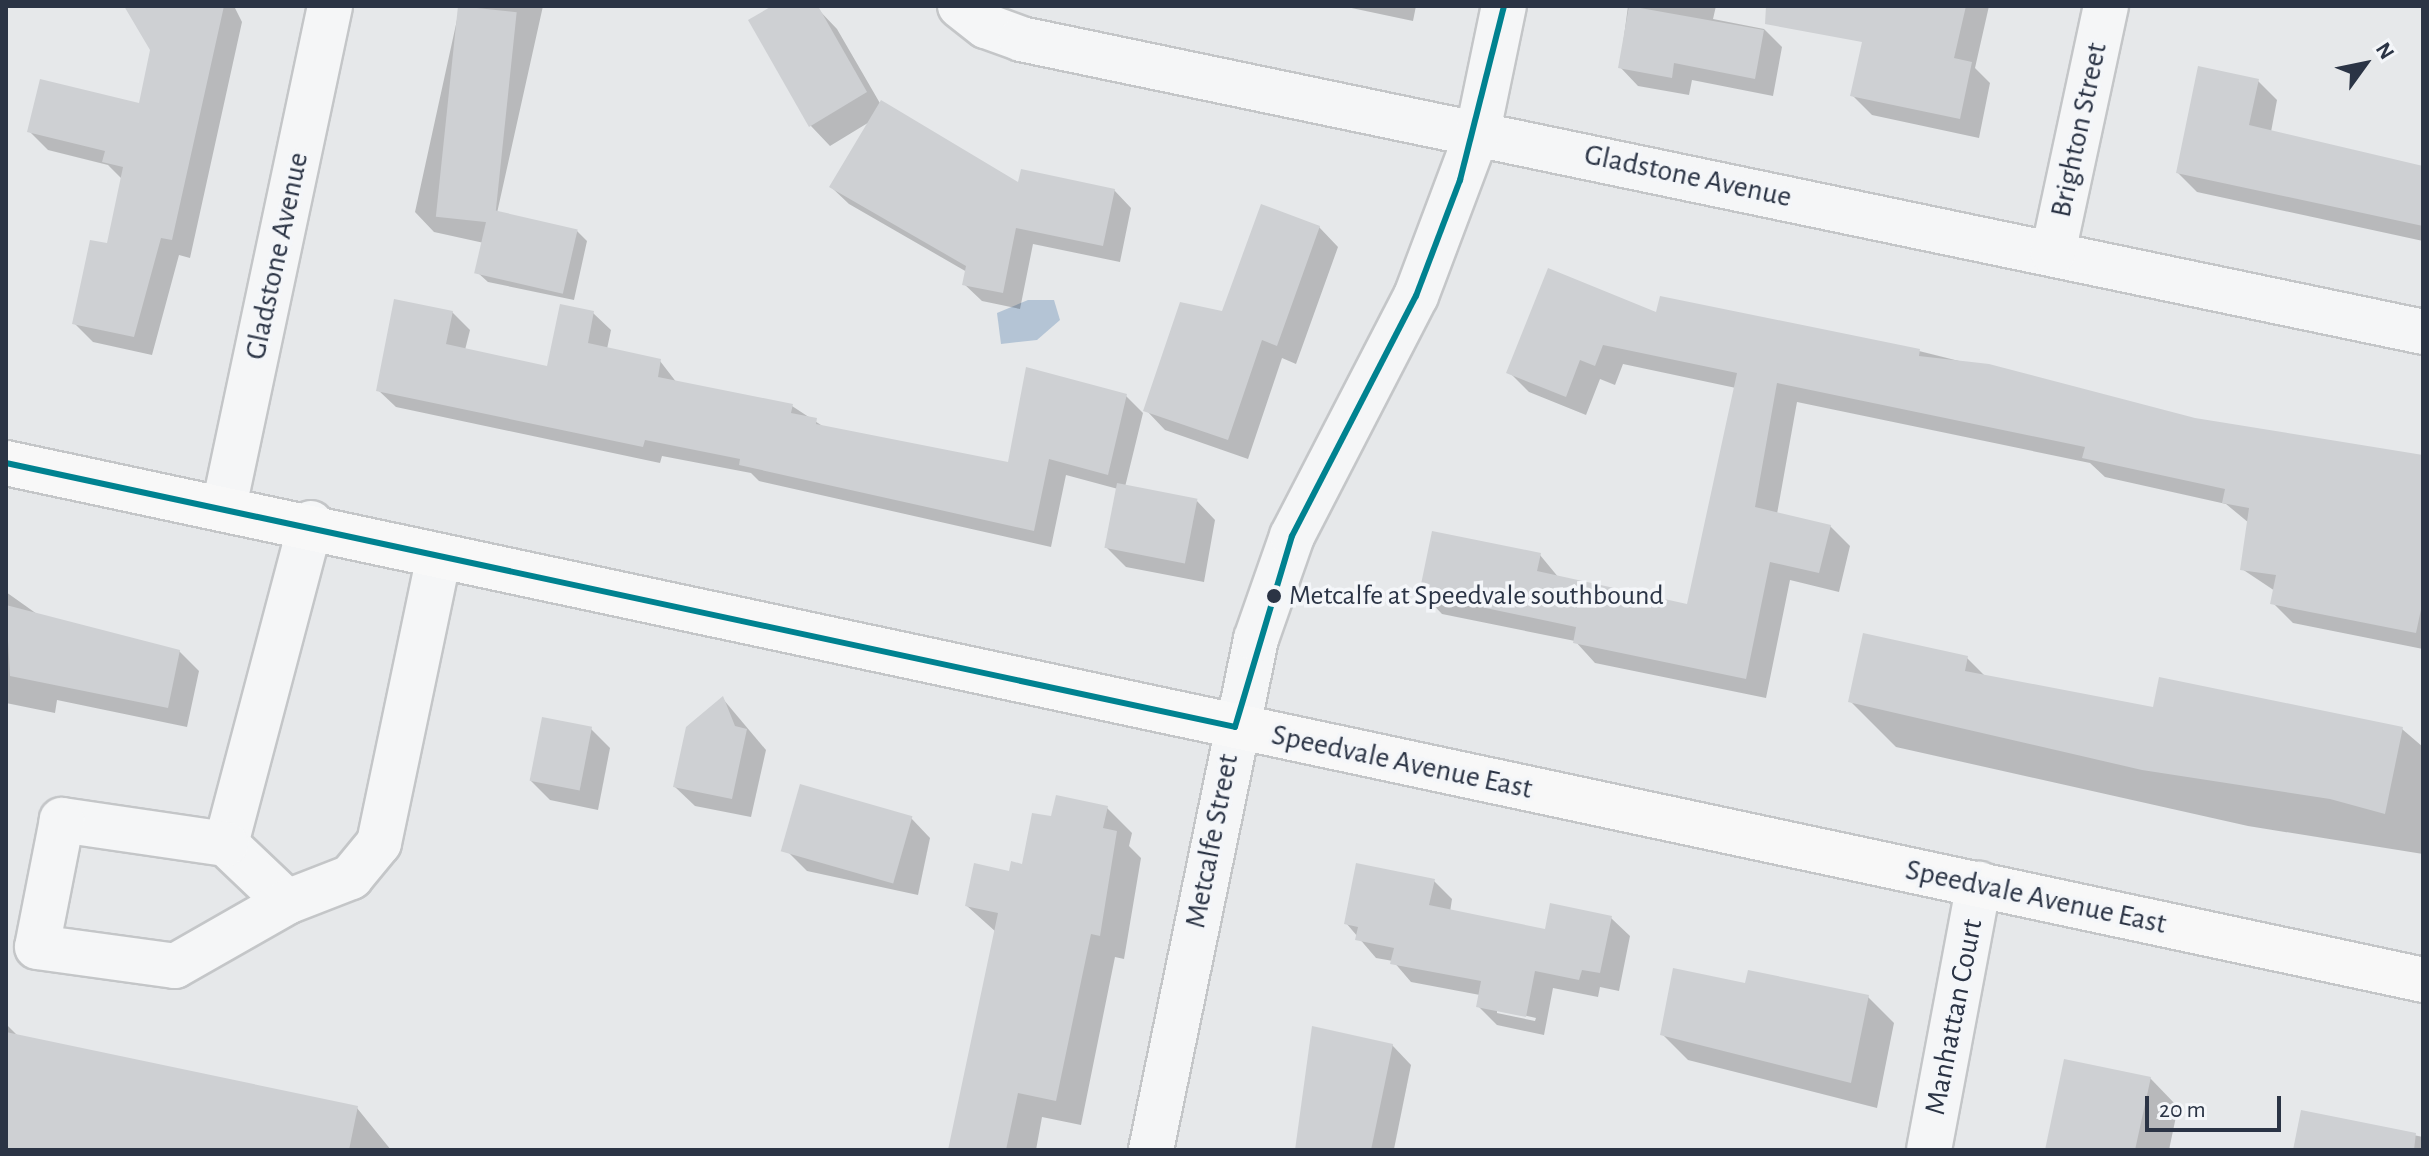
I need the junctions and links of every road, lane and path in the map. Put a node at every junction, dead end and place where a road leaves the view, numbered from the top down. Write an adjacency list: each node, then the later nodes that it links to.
1 (330, 6): 9 (street, Gladstone Avenue)
2 (960, 6): 5 (street, Gladstone Avenue)
3 (1504, 6): 5 (street, Metcalfe Street)
4 (2106, 6): 6 (street, Brighton Street)
5 (1478, 131): 6 (street, Gladstone Avenue); 12 (street, Metcalfe Street)
6 (2053, 253): 7 (street, Gladstone Avenue)
7 (2423, 332)
8 (6, 463): 9 (main road, Speedvale Avenue East)
9 (224, 507): 10 (main road, Speedvale Avenue East)
10 (311, 523): 11 (main road, Speedvale Avenue East); 13 (street)
11 (439, 557): 12 (main road, Speedvale Avenue East); 15 (street)
12 (1235, 727): 14 (main road, Speedvale Avenue East); 17 (street, Metcalfe Street)
13 (226, 844): 15 (street); 15 (street)
14 (1979, 884): 16 (main road, Speedvale Avenue East); 18 (street, Manhattan Court)
15 (287, 902)
16 (2423, 980)
17 (1151, 1150)
18 (1929, 1150)

